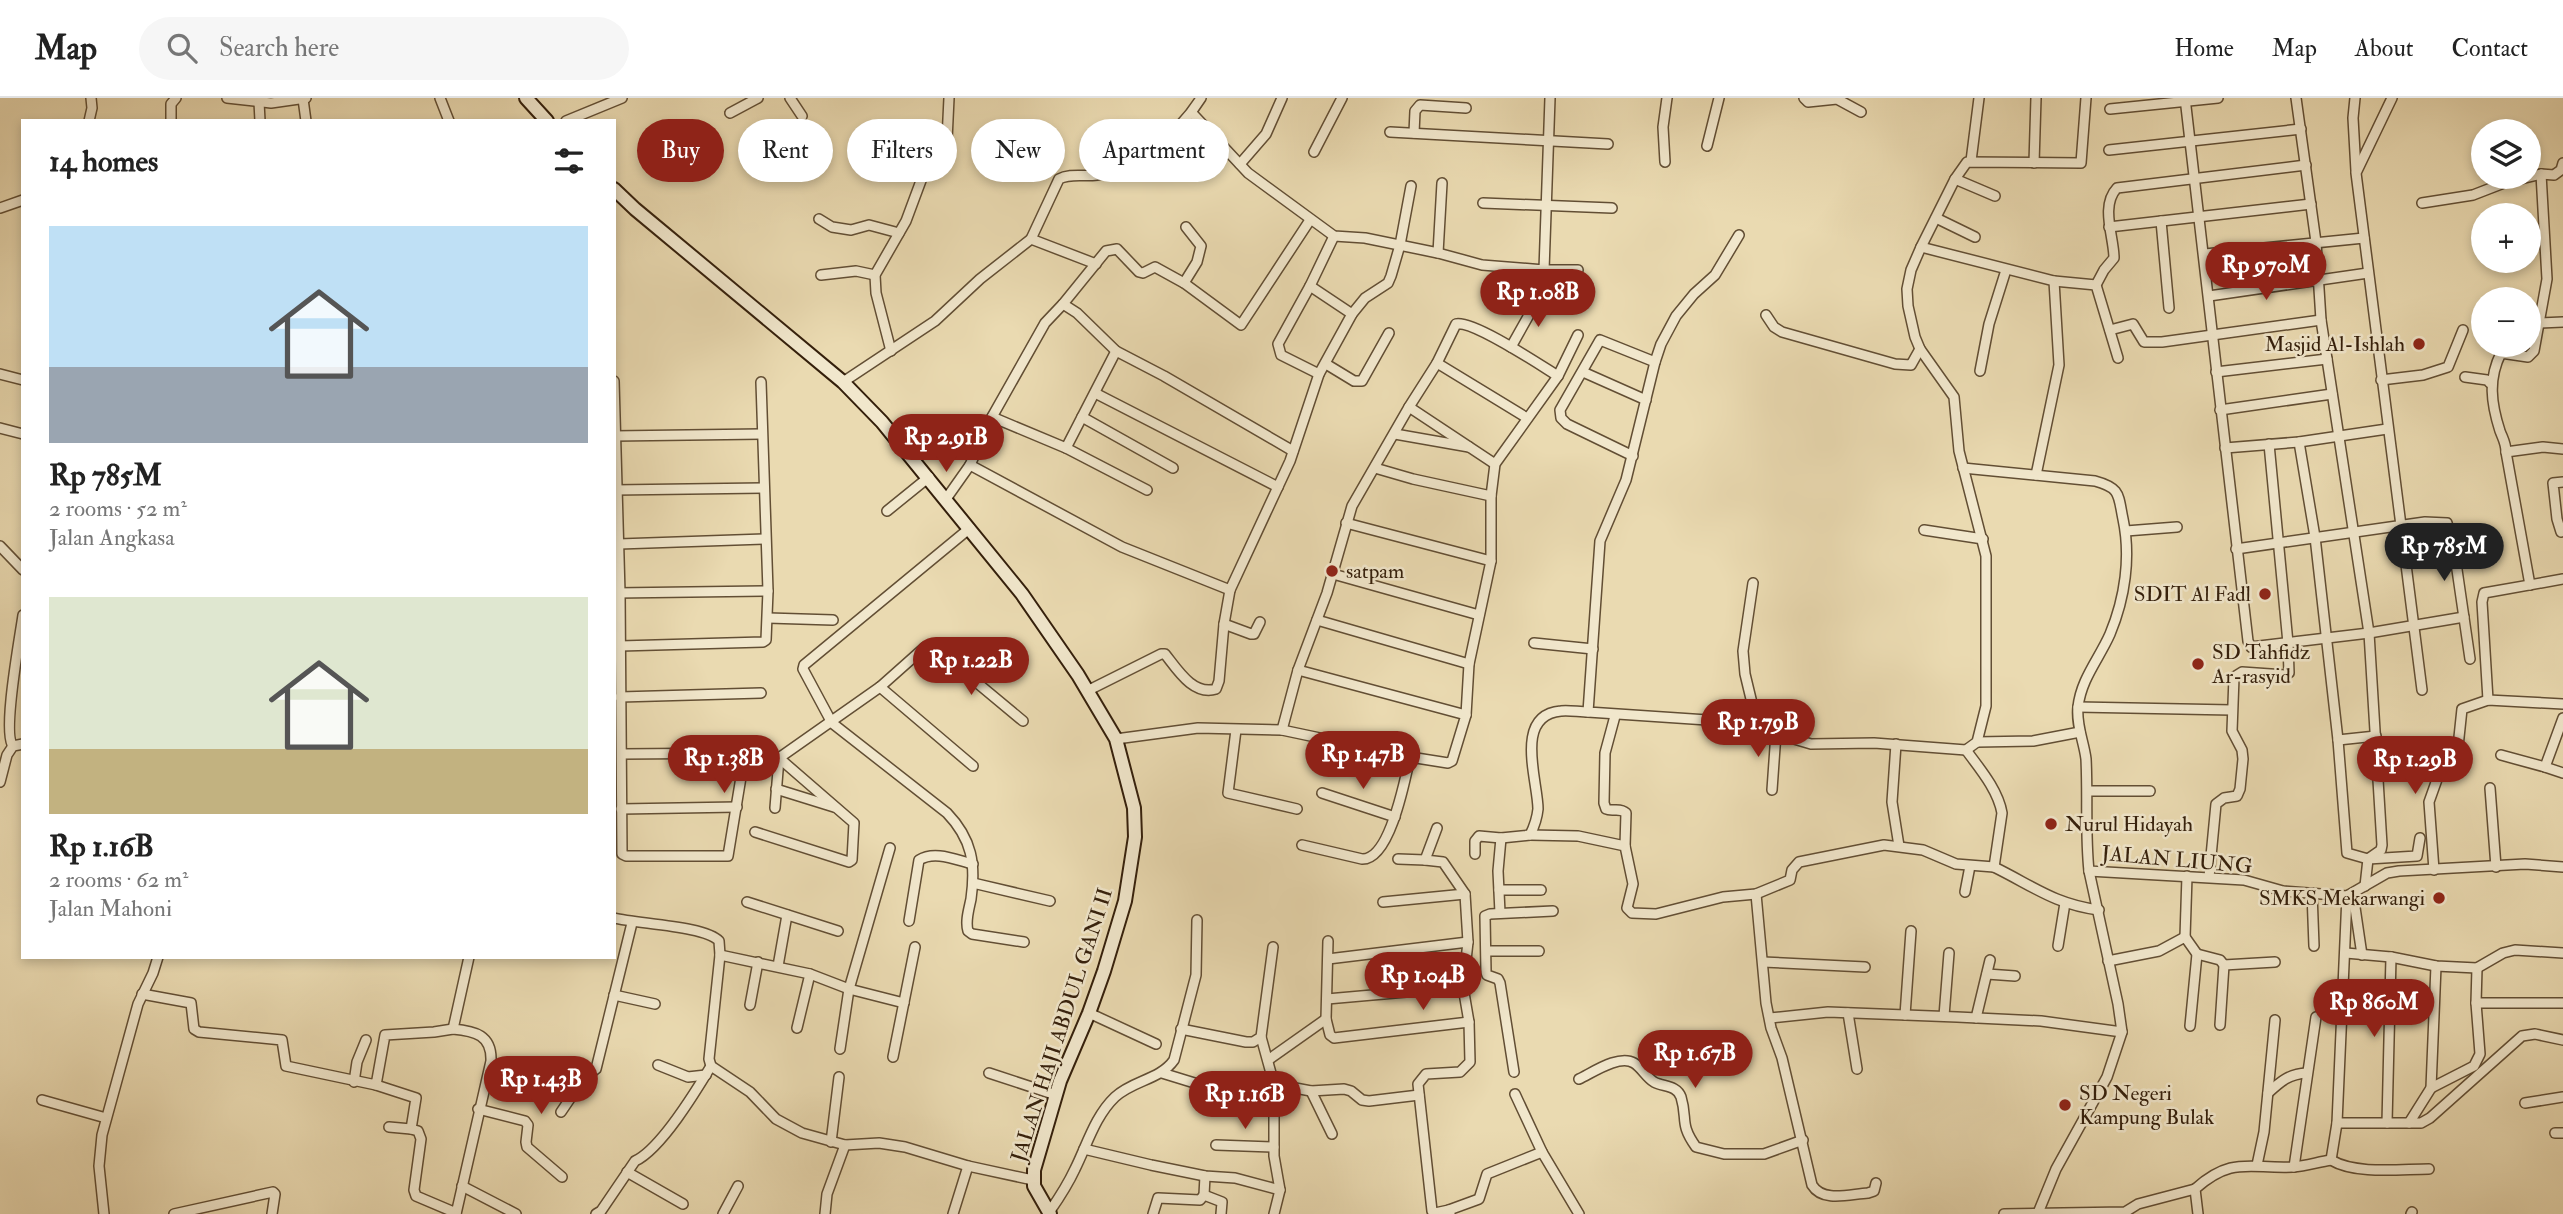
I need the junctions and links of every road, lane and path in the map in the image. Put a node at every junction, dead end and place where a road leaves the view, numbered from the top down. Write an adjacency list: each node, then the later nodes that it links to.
1 (90, 98): 33 (street)
2 (176, 98): 34 (street)
3 (227, 98): 26 (street)
4 (440, 98): 37 (street)
5 (526, 98): 38 (street)
6 (622, 98): 39 (street)
7 (758, 98): 30 (street)
8 (790, 98): 32 (street)
9 (949, 98): 78 (street)
10 (1201, 98): 31 (street)
11 (1282, 98): 53 (street)
12 (1342, 98): 48 (street)
13 (1550, 98): 43 (street)
14 (1667, 98): 50 (street)
15 (1718, 98): 46 (street)
16 (1804, 98): 29 (street)
17 (1979, 98): 49 (street)
18 (2036, 98): 51 (street)
19 (2086, 98): 51 (street)
20 (2218, 98): 25 (street)
21 (2296, 98): 40 (street)
22 (2355, 98): 55 (street)
23 (2392, 98): 55 (street)
24 (304, 99): 26 (street); 36 (street)
25 (2185, 100): 28 (street); 44 (street)
26 (259, 102): 35 (street)
27 (1466, 108): 42 (street)
28 (2110, 109)
29 (1861, 112)
30 (730, 113)
31 (1192, 113): 53 (street); 83 (street)
32 (802, 116)
33 (87, 118)
34 (171, 119)
35 (260, 119)
36 (306, 119)
37 (448, 119)
38 (545, 119)
39 (571, 119)
40 (2301, 129): 44 (street); 54 (street)
41 (1390, 132): 42 (street)
42 (1414, 133): 43 (street)
43 (1549, 142): 45 (street); 68 (street)
44 (2191, 142): 47 (street); 58 (street)
45 (1608, 145)
46 (1707, 146)
47 (2109, 150)
48 (1314, 152)
49 (1971, 161): 51 (street); 57 (street)
50 (1665, 162)
51 (2034, 163)
52 (2563, 163): 56 (street)
53 (1240, 164): 74 (street)
54 (2306, 165): 58 (street); 67 (street)
55 (2356, 173): 82 (street)
56 (2541, 174): 107 (street)
57 (1955, 179): 63 (street); 72 (street)
58 (2195, 179): 71 (street); 77 (street)
59 (1442, 183): 87 (street)
60 (1411, 186): 85 (street)
61 (2488, 189): 66 (street)
62 (616, 190): 135 (street, JALAN HAJI ABDUL GANI II)
63 (1995, 196)
64 (21, 201): 69 (street)
65 (1483, 203): 68 (street)
66 (2422, 203)
67 (2311, 204): 71 (street); 84 (street)
68 (1547, 207): 70 (street); 90 (street)
69 (0, 208)
70 (1612, 208)
71 (2201, 217): 75 (street); 88 (street)
72 (1936, 218): 81 (street); 86 (street)
73 (819, 219): 78 (street)
74 (1310, 220): 80 (street); 98 (street)
75 (2161, 221): 77 (street); 104 (street)
76 (1186, 227): 98 (street)
77 (2109, 227): 99 (street)
78 (899, 233): 95 (street)
79 (1739, 234): 123 (street)
80 (1334, 236): 85 (street); 100 (street)
81 (1975, 237)
82 (2364, 238): 84 (street); 93 (street)
83 (1031, 239): 89 (street); 118 (street)
84 (2316, 242): 88 (street); 96 (street)
85 (1401, 245): 87 (street); 105 (street)
86 (1921, 247): 91 (street); 117 (street)
87 (1438, 253): 90 (street)
88 (2205, 254): 101 (street)
89 (1096, 264): 98 (street); 103 (street)
90 (1544, 270): 92 (street)
91 (2006, 270): 97 (street); 126 (street)
92 (1578, 271)
93 (2368, 273): 96 (street); 134 (street)
94 (821, 275): 95 (street)
95 (875, 275): 118 (street)
96 (2318, 279): 101 (street); 108 (street)
97 (2054, 281): 99 (street); 167 (street)
98 (1184, 282)
99 (2096, 285): 111 (street)
100 (1310, 286): 105 (street); 130 (street)
101 (2209, 296): 115 (street)
102 (1539, 297): 116 (street)
103 (1063, 304): 119 (street); 143 (street)
104 (2169, 307)
105 (1352, 314): 125 (street)
106 (1766, 315): 117 (street)
107 (2541, 317)
108 (2321, 320): 115 (street); 122 (street)
109 (2563, 321): 110 (street)
110 (2541, 323)
111 (2110, 330): 115 (street); 121 (street)
112 (2463, 330): 134 (street)
113 (1389, 333): 125 (street)
114 (1578, 335): 131 (street)
115 (2213, 336): 128 (street)
116 (1511, 347): 124 (street); 131 (street)
117 (1920, 349): 166 (street)
118 (891, 351): 135 (street)
119 (1116, 351): 138 (street); 159 (street)
120 (2500, 357): 137 (street)
121 (2118, 358)
122 (2327, 359): 128 (street); 139 (street)
123 (1655, 362): 127 (street); 140 (street)
124 (1437, 363): 141 (street); 145 (street)
125 (1325, 364): 130 (street)
126 (1980, 371)
127 (1583, 372): 140 (street); 161 (street)
128 (2216, 372): 142 (street)
129 (0, 374): 133 (street)
130 (1319, 374): 159 (street)
131 (1558, 376): 145 (street)
132 (2465, 377): 137 (street)
133 (21, 379)
134 (2381, 380): 147 (street)
135 (843, 382): 168 (street, JALAN HAJI ABDUL GANI II)
136 (761, 383): 149 (street)
137 (2490, 383): 160 (street)
138 (1095, 393): 144 (street); 170 (street)
139 (2332, 394): 142 (street); 152 (street)
140 (1646, 400): 161 (street)
141 (1409, 407): 150 (street); 156 (street)
142 (2220, 410): 157 (street)
143 (992, 417): 155 (street); 163 (street)
144 (1082, 418): 155 (street); 164 (street)
145 (1527, 418): 162 (street)
146 (0, 428): 148 (street)
147 (2387, 429): 152 (street); 179 (street)
148 (21, 433)
149 (762, 434): 151 (street); 171 (street)
150 (1395, 434): 156 (street); 165 (street)
151 (616, 436)
152 (2338, 437): 153 (street); 184 (street)
153 (2300, 442): 154 (street); 185 (street)
154 (2269, 444): 157 (street); 188 (street)
155 (1066, 448): 173 (street)
156 (1474, 448): 162 (street)
157 (2225, 448): 191 (street)
158 (2563, 449): 160 (street)
159 (1293, 451): 170 (street)
160 (2506, 452): 197 (street)
161 (1633, 456): 215 (street)
162 (1495, 464): 174 (street)
163 (970, 465): 175 (street); 198 (street)
164 (1173, 468)
165 (1375, 468): 174 (street); 177 (street)
166 (1963, 468): 167 (street, JALAN LIUNG); 187 (street)
167 (2036, 475): 182 (street, JALAN LIUNG)
168 (929, 477): 175 (street, JALAN HAJI ABDUL GANI II); 176 (street)
169 (2563, 482): 183 (street)
170 (1278, 487): 198 (street)
171 (764, 488): 172 (street); 186 (street)
172 (616, 490): 189 (street)
173 (1147, 490)
174 (1491, 496): 192 (street)
175 (946, 499): 180 (street, JALAN HAJI ABDUL GANI II)
176 (887, 511)
177 (1346, 523): 192 (street); 194 (street)
178 (2176, 527): 182 (street)
179 (2402, 527): 184 (street); 202 (street); 208 (street)
180 (970, 528): 221 (street, JALAN HAJI ABDUL GANI II); 233 (street)
181 (1924, 530): 187 (street)
182 (2126, 531): 226 (street, JALAN LIUNG)
183 (2561, 532)
184 (2353, 533): 185 (street); 210 (street)
185 (2315, 537): 188 (street); 211 (street)
186 (765, 539): 189 (street); 199 (street)
187 (1983, 539): 243 (street)
188 (2277, 542): 191 (street); 213 (street)
189 (619, 544): 200 (street)
190 (0, 546): 193 (street)
191 (2236, 549): 213 (street)
192 (1491, 561): 201 (street)
193 (21, 568)
194 (1333, 574): 201 (street); 205 (street)
195 (2563, 579): 197 (street)
196 (1753, 583): 234 (street)
197 (2530, 585): 224 (street)
198 (1230, 590): 207 (street)
199 (768, 591): 200 (street); 203 (street)
200 (617, 593): 214 (street)
201 (1479, 615): 217 (street)
202 (2464, 617): 208 (street); 216 (street)
203 (768, 618): 204 (street); 214 (street)
204 (833, 620)
205 (1317, 620): 217 (street); 218 (street)
206 (1260, 622): 207 (street)
207 (1224, 624): 221 (street)
208 (2415, 626): 210 (street); 220 (street)
209 (21, 629): 242 (street)
210 (2369, 633): 211 (street); 239 (street)
211 (2327, 638): 213 (street); 241 (street)
212 (1534, 643): 215 (street)
213 (2288, 643): 227 (street)
214 (620, 646): 223 (street)
215 (1593, 649): 228 (street)
216 (2469, 659)
217 (1469, 664): 229 (street)
218 (1298, 670): 229 (street); 236 (street)
219 (880, 687): 232 (street); 233 (street); 250 (street)
220 (2421, 690)
221 (1087, 691): 240 (street, JALAN HAJI ABDUL GANI II)
222 (761, 693): 223 (street)
223 (620, 697): 246 (street)
224 (2488, 700): 225 (street); 284 (street)
225 (2563, 704)
226 (2078, 707): 227 (street); 237 (street, JALAN LIUNG)
227 (2232, 710): 287 (street)
228 (1588, 712): 230 (street); 268 (street)
229 (1466, 715): 248 (street)
230 (1615, 716): 234 (street); 272 (street)
231 (2563, 718): 251 (street)
232 (1023, 721)
233 (832, 723): 249 (street); 279 (street)
234 (1758, 728): 238 (street)
235 (1236, 730): 236 (street); 240 (street); 264 (street)
236 (1282, 730): 248 (street)
237 (2080, 732): 243 (street); 257 (street, JALAN LIUNG)
238 (1776, 733): 244 (street); 256 (street)
239 (2376, 736): 241 (street); 277 (street)
240 (1116, 739): 355 (street, JALAN HAJI ABDUL GANI II)
241 (2338, 740): 277 (street)
242 (11, 742): 253 (street)
243 (1977, 742): 245 (street)
244 (1896, 744): 245 (street); 273 (street)
245 (1966, 750): 282 (street)
246 (622, 754): 260 (street); 262 (street)
247 (2501, 755): 251 (street)
248 (1410, 757): 265 (street)
249 (779, 758): 255 (street); 263 (street)
250 (973, 766)
251 (2545, 767): 252 (street)
252 (2563, 773)
253 (0, 782)
254 (2490, 788): 281 (street)
255 (776, 789): 261 (street); 263 (street)
256 (1772, 790)
257 (2088, 791): 258 (street); 285 (street, JALAN LIUNG)
258 (2150, 791)
259 (1322, 793): 265 (street)
260 (737, 807): 262 (street); 262 (street)
261 (775, 808)
262 (621, 809)
263 (839, 809): 267 (street)
264 (1297, 809)
265 (1395, 817): 271 (street)
266 (1437, 828): 278 (street)
267 (754, 832)
268 (1530, 835): 269 (street); 272 (street)
269 (1501, 838): 275 (street); 290 (street)
270 (2420, 838): 277 (street)
271 (1302, 845)
272 (1625, 846): 295 (street)
273 (1899, 846): 280 (street); 295 (street)
274 (890, 848): 345 (street)
275 (1475, 853)
276 (1398, 859): 278 (street)
277 (2368, 859): 289 (street)
278 (1426, 860): 294 (street)
279 (973, 864): 288 (street); 307 (street)
280 (1970, 866): 282 (street); 292 (street)
281 (2496, 866): 283 (street); 284 (street)
282 (1994, 867): 300 (street)
283 (2563, 867)
284 (2434, 870): 289 (street)
285 (2089, 871): 286 (street, JALAN LIUNG); 301 (street)
286 (2187, 876): 287 (street, JALAN LIUNG); 311 (street)
287 (2209, 877): 293 (street, JALAN LIUNG)
288 (973, 883): 297 (street); 312 (street)
289 (2365, 886): 296 (street)
290 (1499, 890): 291 (street); 303 (street)
291 (1541, 890)
292 (1965, 892)
293 (2312, 893): 296 (street, JALAN LIUNG); 316 (street)
294 (1465, 894): 299 (street); 314 (street)
295 (1756, 894): 334 (street)
296 (2350, 895): 322 (street); 326 (street)
297 (1050, 901)
298 (747, 902): 304 (street)
299 (1383, 902)
300 (2065, 903): 301 (street); 315 (street)
301 (2099, 910): 332 (street)
302 (1553, 911): 303 (street)
303 (1500, 913): 319 (street)
304 (787, 915): 309 (street); 337 (street)
305 (616, 919): 308 (street)
306 (1196, 920): 368 (street)
307 (909, 921)
308 (632, 923): 325 (street); 347 (street)
309 (838, 931)
310 (1911, 931): 356 (street)
311 (2185, 937): 324 (street); 332 (street)
312 (1024, 942)
313 (1328, 942): 330 (street)
314 (1468, 942): 330 (street); 344 (street)
315 (2058, 946)
316 (2314, 946)
317 (915, 947): 349 (street)
318 (1273, 947): 370 (street)
319 (1487, 951): 320 (street); 380 (street)
320 (1539, 951)
321 (1949, 953): 357 (street)
322 (2346, 953): 326 (street); 404 (street)
323 (2563, 953): 340 (street)
324 (2197, 954): 336 (street); 365 (street)
325 (720, 955): 333 (street); 379 (street)
326 (2362, 955): 327 (street)
327 (2391, 957): 338 (street); 405 (street)
328 (157, 959): 346 (street)
329 (469, 959): 367 (street)
330 (1328, 959): 348 (street)
331 (1990, 960): 342 (street)
332 (2108, 961): 369 (street)
333 (758, 962): 337 (street); 353 (street)
334 (1763, 962): 339 (street); 359 (street)
335 (2275, 962): 336 (street)
336 (2224, 965): 364 (street)
337 (778, 966): 341 (street)
338 (2436, 966): 340 (street); 390 (street)
339 (1865, 967)
340 (2477, 968): 350 (street)
341 (810, 974): 345 (street); 366 (street)
342 (1987, 974): 343 (street); 360 (street)
343 (2015, 976)
344 (1463, 987): 348 (street); 363 (street)
345 (849, 989): 349 (street); 374 (street)
346 (142, 994): 386 (street); 403 (street)
347 (614, 995): 352 (street); 402 (street)
348 (1327, 999): 361 (street)
349 (904, 1003): 375 (street)
350 (2476, 1003): 351 (street); 390 (street)
351 (2563, 1003)
352 (655, 1004)
353 (750, 1005)
354 (1848, 1013): 356 (street); 359 (street); 378 (street)
355 (1093, 1014): 373 (street); 394 (street, JALAN HAJI ABDUL GANI II)
356 (1905, 1015): 357 (street)
357 (1944, 1016): 360 (street)
358 (2316, 1017): 383 (street)
359 (1770, 1018): 410 (street)
360 (1976, 1018): 369 (street)
361 (1325, 1019): 363 (street); 376 (street)
362 (2275, 1020): 392 (street)
363 (1469, 1022): 395 (street)
364 (2220, 1025)
365 (2190, 1026)
366 (797, 1028)
367 (453, 1029): 388 (street); 401 (street)
368 (1181, 1029): 370 (street); 382 (street)
369 (2122, 1032): 436 (street)
370 (1261, 1037): 376 (street)
371 (366, 1040): 386 (street)
372 (2563, 1040): 406 (street)
373 (1156, 1044)
374 (840, 1049)
375 (893, 1058)
376 (1268, 1060): 387 (street)
377 (658, 1065): 379 (street)
378 (1857, 1069)
379 (708, 1071): 411 (street); 422 (street)
380 (1514, 1072)
381 (989, 1073): 394 (street)
382 (1162, 1073): 389 (street); 415 (street)
383 (2307, 1073): 392 (street); 420 (street)
384 (839, 1077): 411 (street)
385 (1579, 1079): 410 (street)
386 (354, 1082): 388 (street)
387 (1274, 1084): 391 (street); 396 (street)
388 (376, 1085): 408 (street)
389 (1201, 1085)
390 (2431, 1088): 406 (street)
391 (1311, 1091): 395 (street); 409 (street)
392 (2268, 1093): 418 (street)
393 (1515, 1094): 416 (street)
394 (1055, 1095): 428 (street, JALAN HAJI ABDUL GANI II)
395 (1419, 1095): 435 (street)
396 (1274, 1096): 399 (street); 414 (street)
397 (2563, 1097): 400 (street)
398 (42, 1100): 403 (street)
399 (1227, 1101)
400 (2525, 1103)
401 (478, 1109): 424 (street); 426 (street)
402 (561, 1112)
403 (106, 1118): 434 (street)
404 (2337, 1123): 405 (street); 417 (street)
405 (2387, 1123): 406 (street)
406 (2409, 1123)
407 (390, 1127): 408 (street)
408 (411, 1129): 439 (street)
409 (1332, 1134)
410 (1803, 1140): 425 (street)
411 (831, 1142): 412 (street)
412 (845, 1145): 419 (street); 443 (street)
413 (1216, 1145): 414 (street)
414 (1274, 1147): 430 (street)
415 (1084, 1149): 423 (street); 433 (street)
416 (1542, 1152): 435 (street); 448 (street)
417 (2331, 1160): 420 (street); 421 (street)
418 (2257, 1165): 420 (street); 429 (street)
419 (968, 1166): 428 (street); 444 (street)
420 (2294, 1167)
421 (2429, 1169)
422 (627, 1172): 432 (street); 441 (street)
423 (1205, 1176): 430 (street); 431 (street)
424 (562, 1177)
425 (1876, 1184)
426 (462, 1186): 439 (street); 440 (street)
427 (738, 1186): 442 (street)
428 (1035, 1186): 433 (street)
429 (2195, 1189): 436 (street); 450 (street)
430 (1280, 1190): 447 (street)
431 (1204, 1195): 445 (street); 446 (street)
432 (683, 1204)
433 (1049, 1210)
434 (102, 1212)
435 (1450, 1212)
436 (2038, 1213): 449 (street)
437 (174, 1214): 438 (street)
438 (272, 1214)
439 (456, 1214)
440 (516, 1214)
441 (596, 1214)
442 (723, 1214)
443 (825, 1214)
444 (953, 1214)
445 (1153, 1214)
446 (1221, 1214)
447 (1275, 1214)
448 (1579, 1214)
449 (2004, 1214)
450 (2199, 1214)

